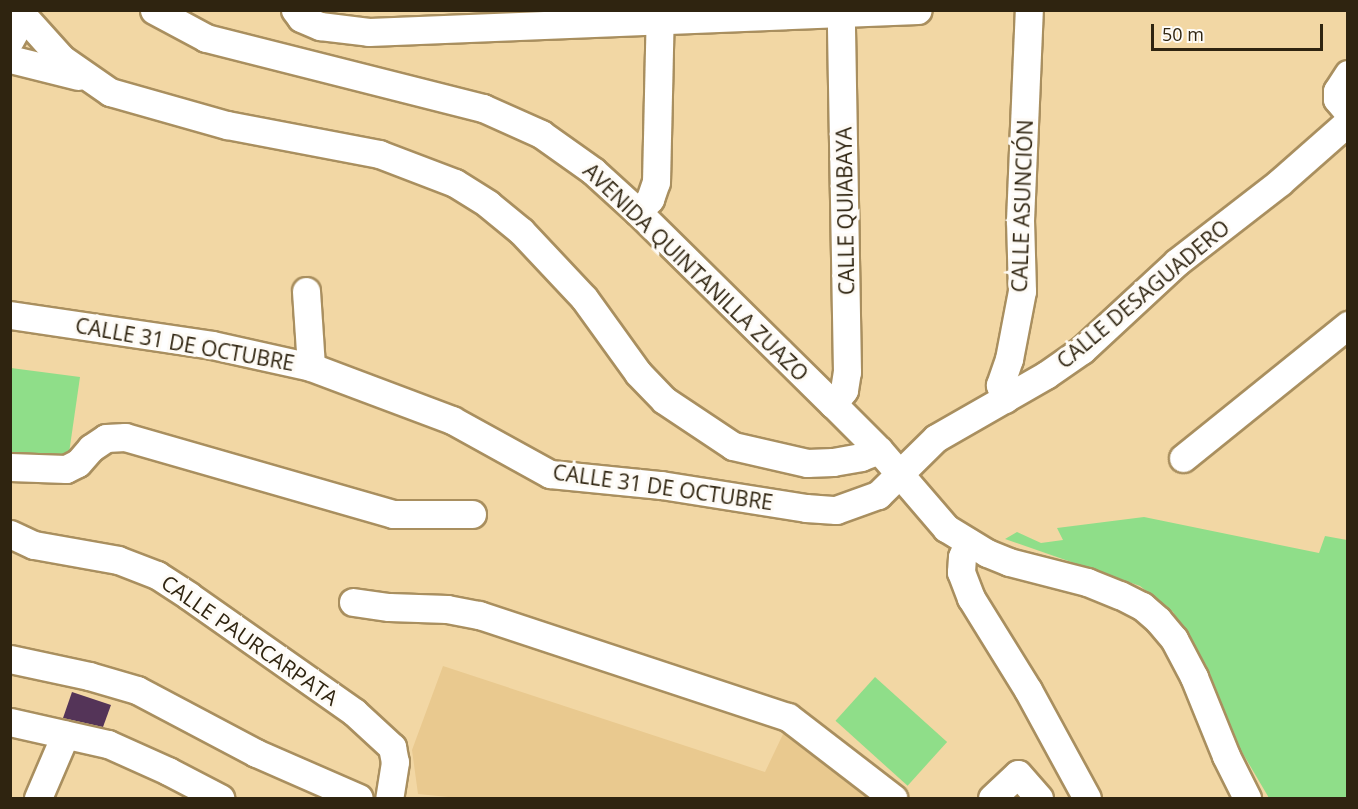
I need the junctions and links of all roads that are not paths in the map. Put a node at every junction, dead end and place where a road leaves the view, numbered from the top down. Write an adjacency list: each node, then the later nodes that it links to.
1 (154, 10): 14 (street, AVENIDA QUINTANILLA ZUAZO)
2 (295, 10): 7 (street)
3 (918, 10): 5 (street)
4 (1029, 10): 19 (street, CALLE ASUNCIÓN)
5 (841, 13): 7 (street); 20 (street, CALLE QUIABAYA)
6 (20, 14): 8 (street); 11 (street)
7 (660, 16): 14 (street)
8 (10, 40)
9 (10, 59): 11 (street)
10 (1347, 74): 12 (street)
11 (88, 78): 21 (street)
12 (1347, 112)
13 (1347, 122): 19 (street, CALLE DESAGUADERO)
14 (638, 212): 20 (street, AVENIDA QUINTANILLA ZUAZO)
15 (306, 291): 18 (street)
16 (10, 315): 18 (street, CALLE 31 DE OCTUBRE)
17 (1347, 325): 22 (street)
18 (311, 367): 24 (street, CALLE 31 DE OCTUBRE)
19 (1005, 399): 24 (street, CALLE DESAGUADERO)
20 (833, 404): 21 (street, AVENIDA QUINTANILLA ZUAZO)
21 (879, 450): 24 (street, AVENIDA QUINTANILLA ZUAZO)
22 (1183, 458)
23 (10, 467): 25 (street)
24 (900, 474): 27 (street, AVENIDA QUINTANILLA ZUAZO)
25 (472, 514)
26 (10, 534): 35 (street, CALLE PAURCARPATA)
27 (968, 542): 39 (street); 40 (street, AVENIDA QUINTANILLA ZUAZO)
28 (353, 602): 36 (street)
29 (10, 659): 34 (street)
30 (10, 722): 31 (street)
31 (65, 735): 32 (street); 33 (street)
32 (38, 798)
33 (220, 798)
34 (359, 798)
35 (389, 798)
36 (893, 798)
37 (992, 798): 38 (street)
38 (1039, 798)
39 (1087, 798)
40 (1247, 798)

